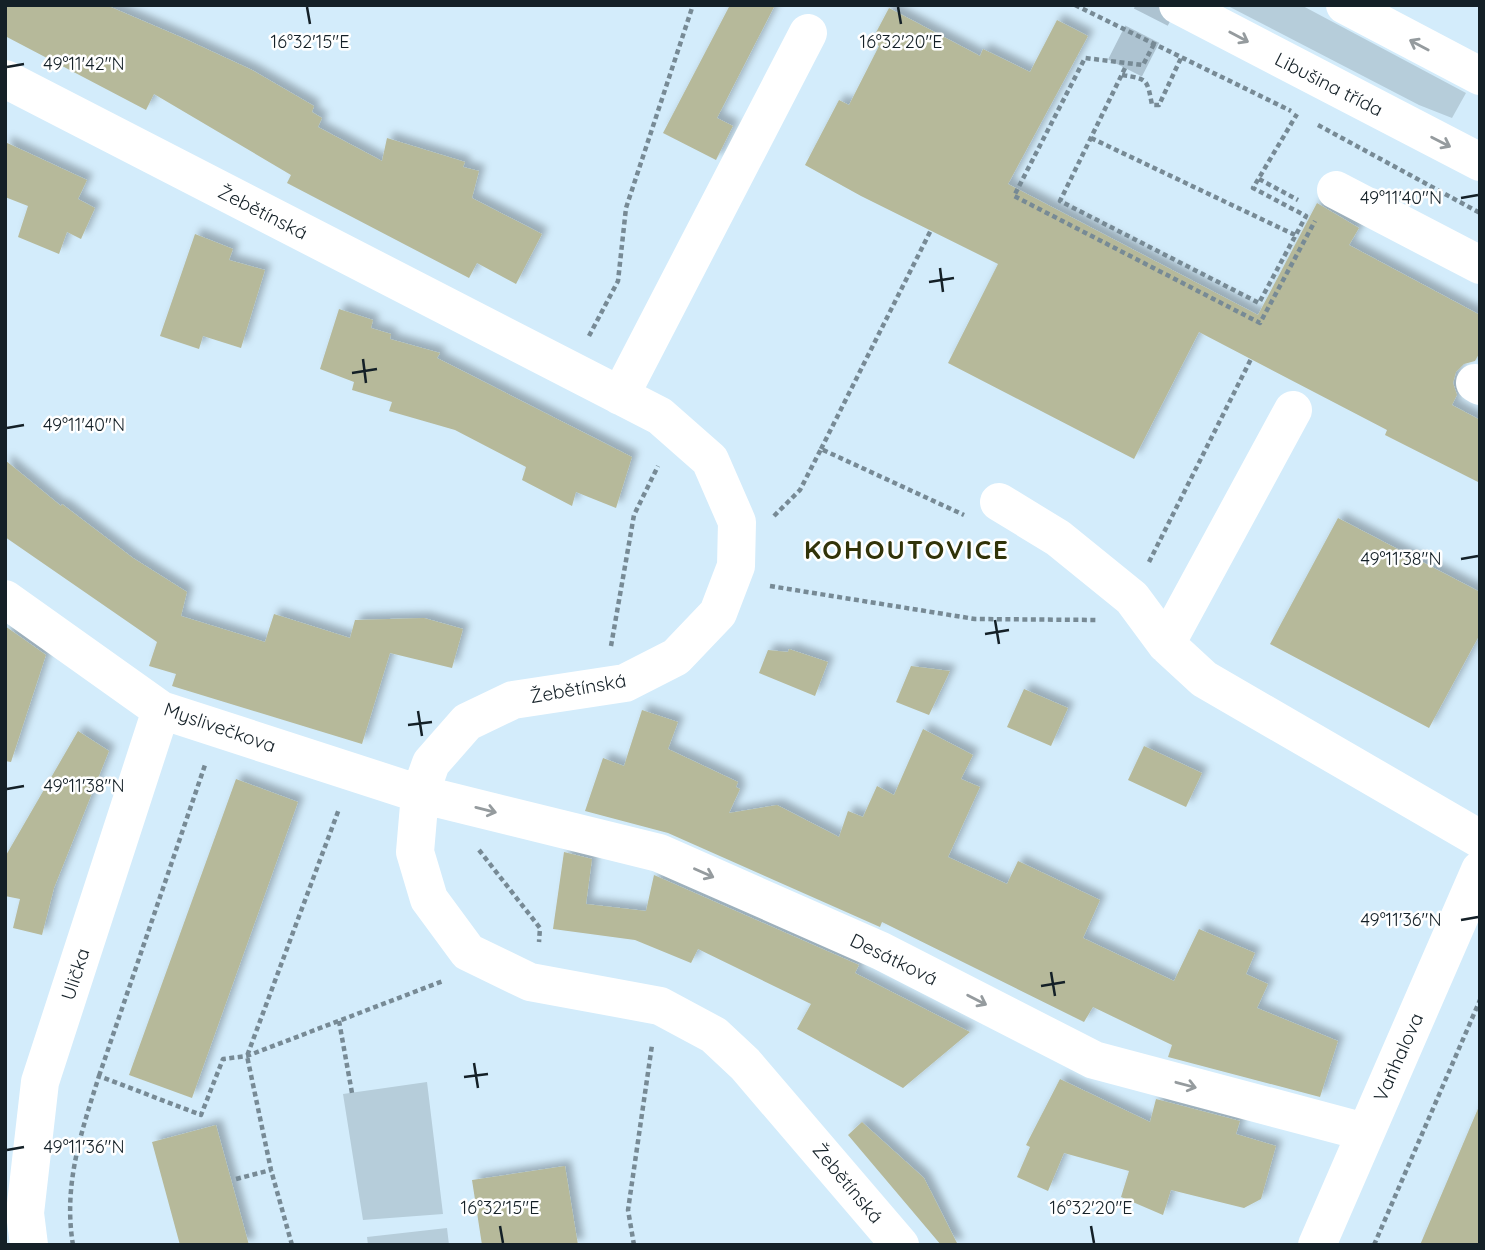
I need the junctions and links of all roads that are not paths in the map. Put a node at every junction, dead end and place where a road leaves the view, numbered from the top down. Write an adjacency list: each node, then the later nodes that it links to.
1 (1178, 5): 6 (street, Libušina třída, one-way to 6)
2 (1345, 5): 4 (street, one-way to 2)
3 (807, 33): 9 (street)
4 (1480, 76)
5 (5, 79): 9 (street, Žebětínská)
6 (1480, 162)
7 (1322, 202): 8 (street)
8 (1480, 265)
9 (628, 381): 15 (street, Žebětínská)
10 (1293, 410): 13 (street)
11 (986, 511): 13 (street)
12 (5, 599): 14 (street, Myslivečkova)
13 (1166, 644): 16 (street)
14 (161, 710): 15 (street, Myslivečkova); 19 (street, Ulička)
15 (419, 794): 18 (street, Desátková, one-way to 18); 20 (street, Žebětínská)
16 (1480, 839)
17 (1480, 870): 18 (street, Vaňhalova)
18 (1365, 1132): 21 (street, Vaňhalova)
19 (29, 1245)
20 (900, 1245)
21 (1317, 1245)

